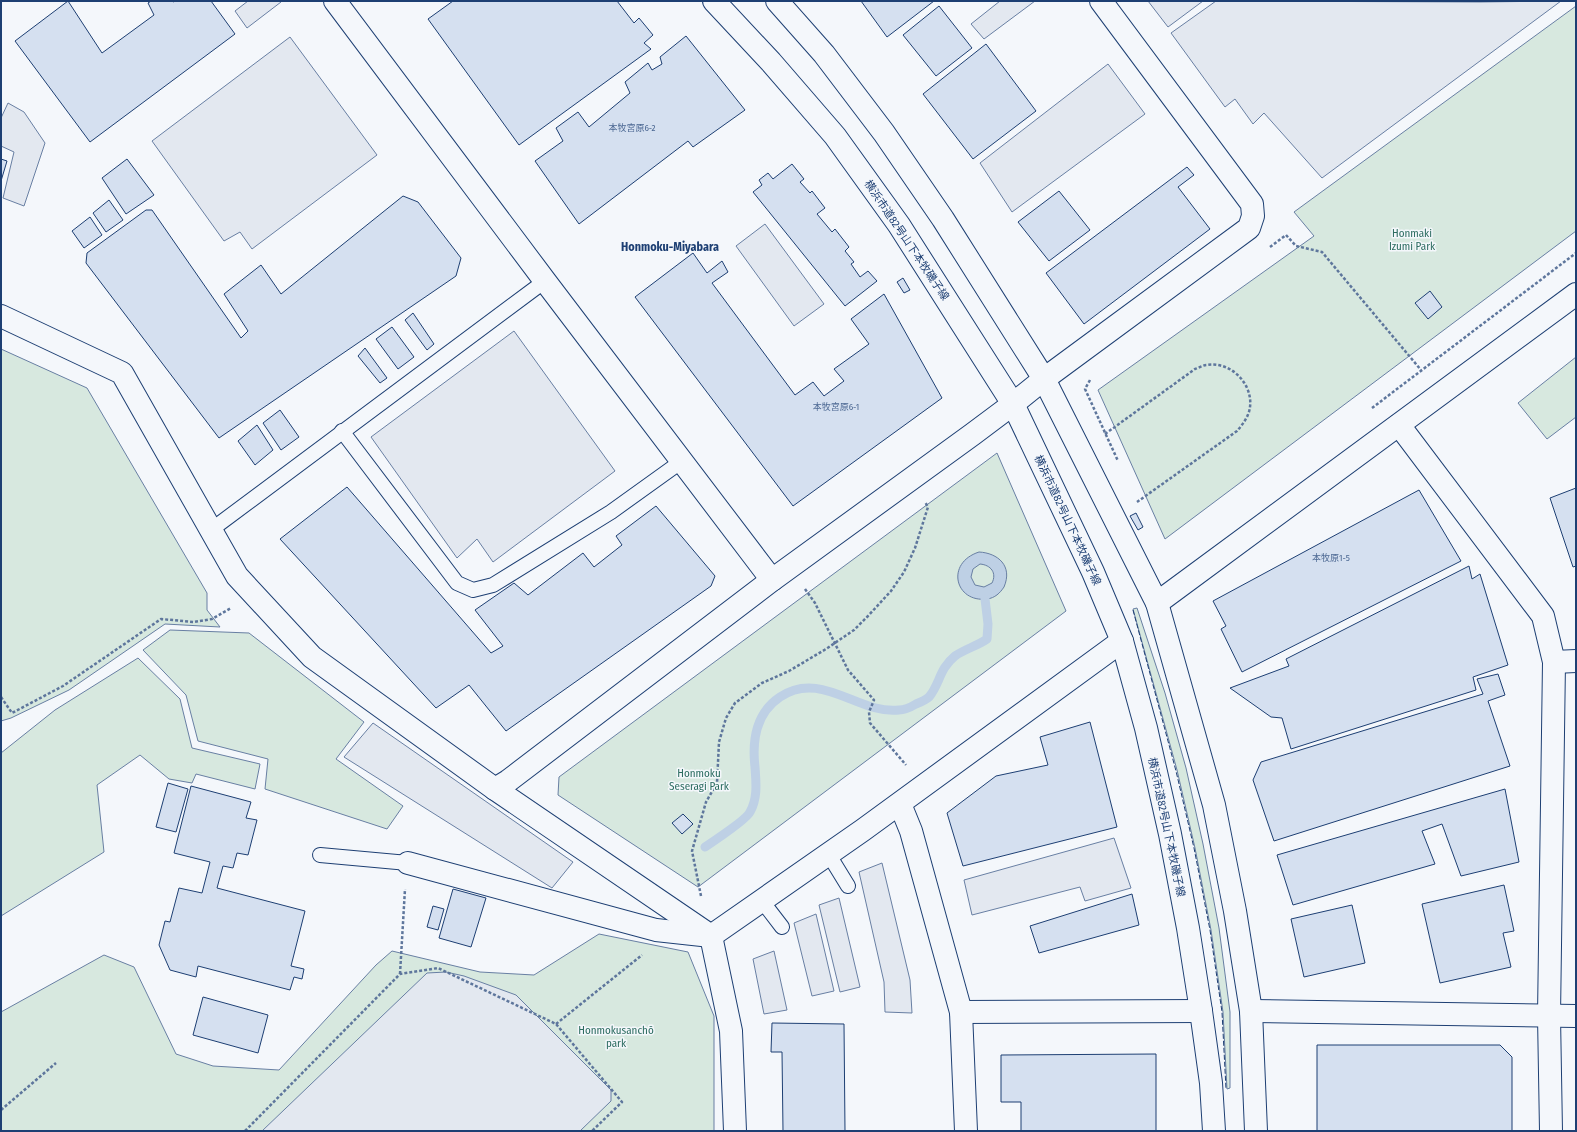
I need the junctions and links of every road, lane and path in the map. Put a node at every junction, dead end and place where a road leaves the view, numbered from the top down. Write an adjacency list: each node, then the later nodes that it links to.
1 (335, 1): 7 (street)
2 (714, 1): 13 (street, 横浜市道82号山下本牧磯子線)
3 (777, 1): 12 (street)
4 (1102, 1): 12 (street)
5 (1267, 249): 10 (path)
6 (1576, 253): 10 (path)
7 (545, 281): 16 (lane); 18 (street)
8 (1576, 294): 15 (street)
9 (1, 316): 24 (street)
10 (1420, 370): 14 (path)
11 (1091, 378): 17 (path)
12 (1044, 379): 13 (street); 27 (street)
13 (1013, 404): 25 (street); 29 (street, 横浜市道82号山下本牧磯子線)
14 (1369, 411)
15 (1399, 425): 27 (street); 32 (street)
16 (342, 431): 18 (lane); 24 (lane)
17 (1105, 434): 19 (path); 22 (path)
18 (682, 462): 25 (street)
19 (1121, 468)
20 (1134, 495): 22 (path)
21 (922, 497): 30 (path)
22 (1137, 502): 23 (path)
23 (1140, 509)
24 (211, 530): 35 (street)
25 (772, 580): 35 (street)
26 (803, 586): 30 (path)
27 (1157, 603): 48 (street)
28 (212, 619): 33 (path)
29 (1122, 641): 36 (street); 47 (street, 横浜市道82号山下本牧磯子線)
30 (834, 643): 34 (path); 41 (path)
31 (1576, 661): 32 (street)
32 (1554, 662): 50 (street)
33 (1, 697)
34 (906, 765)
35 (495, 789): 44 (street)
36 (900, 804): 37 (street); 49 (street)
37 (829, 854): 40 (lane); 42 (street)
38 (320, 855): 39 (lane)
39 (408, 863): 44 (street); 46 (path)
40 (848, 886)
41 (702, 900)
42 (762, 901): 43 (lane); 44 (street)
43 (782, 927)
44 (711, 936): 57 (street)
45 (643, 954): 52 (path)
46 (400, 974): 52 (path); 55 (path)
47 (1201, 1011): 49 (street); 59 (street, 横浜市道82号山下本牧磯子線)
48 (1251, 1011): 50 (street); 60 (street)
49 (961, 1012): 58 (street)
50 (1549, 1016): 51 (street); 61 (street)
51 (1576, 1016)
52 (556, 1024): 56 (path)
53 (56, 1063): 54 (path)
54 (1, 1110)
55 (245, 1131)
56 (592, 1131)
57 (735, 1131)
58 (966, 1131)
59 (1214, 1131)
60 (1256, 1131)
61 (1551, 1131)

